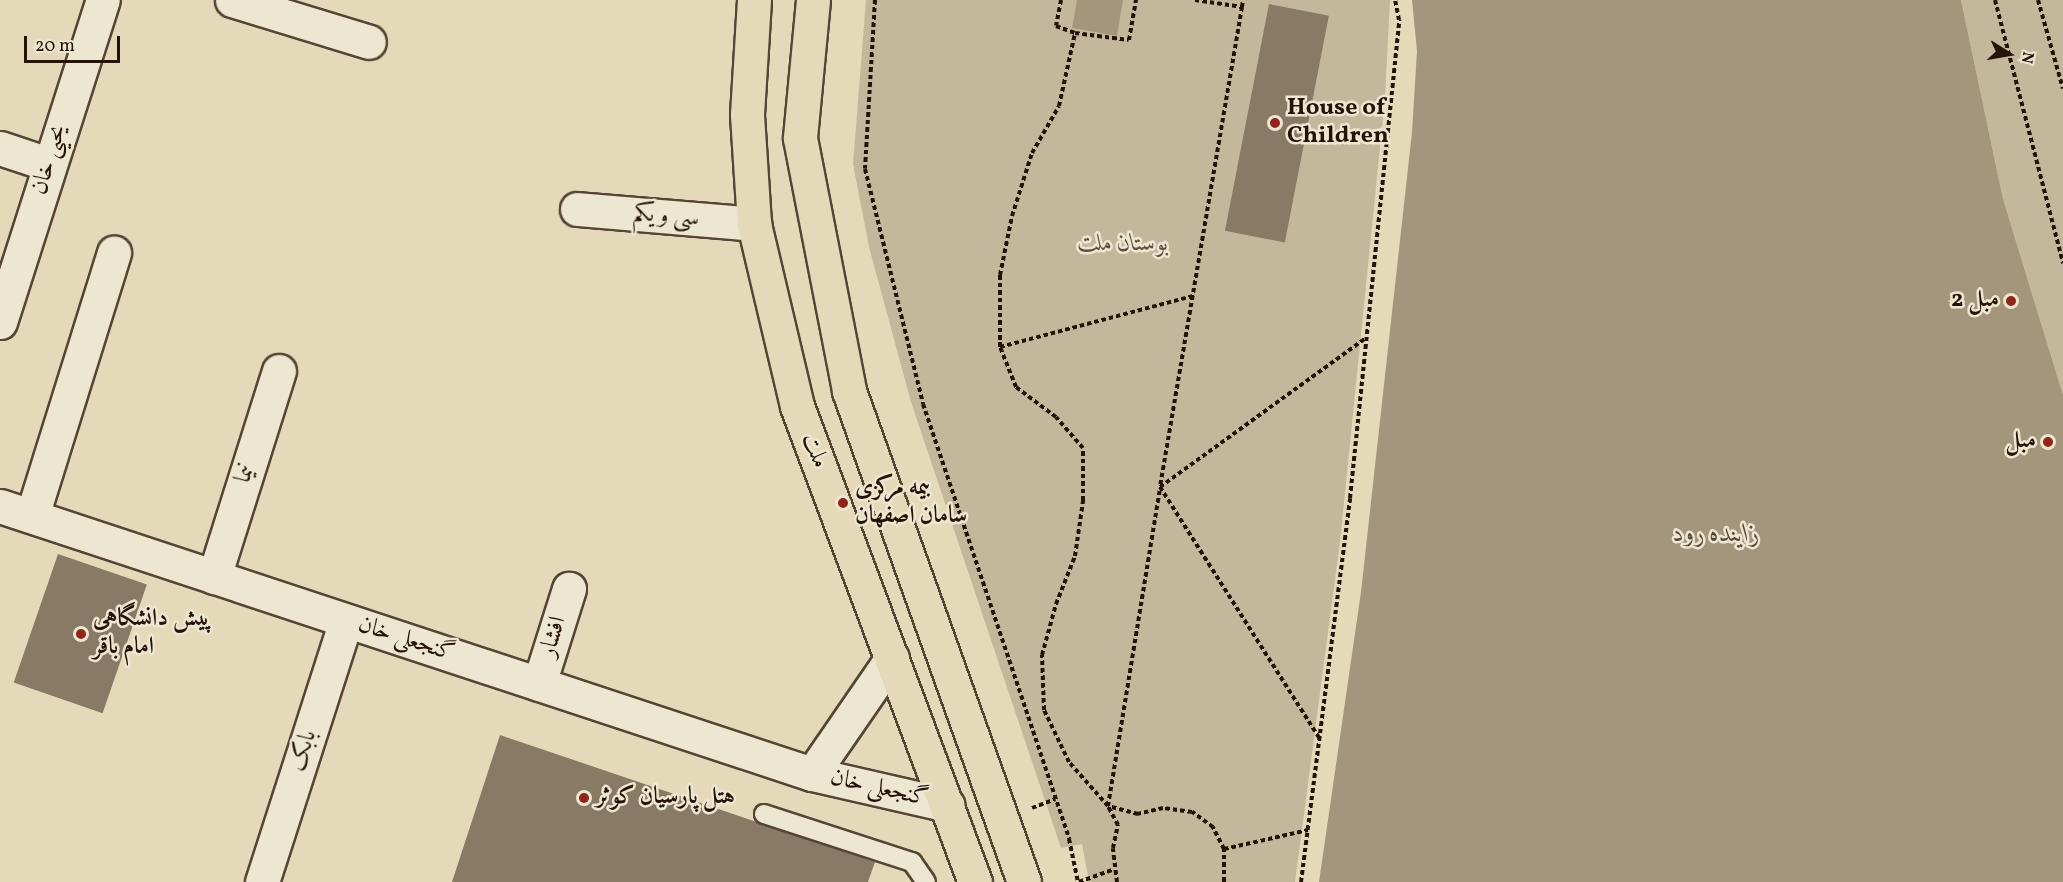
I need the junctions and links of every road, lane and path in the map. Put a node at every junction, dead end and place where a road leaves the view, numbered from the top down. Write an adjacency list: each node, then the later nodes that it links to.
1 (103, 0): 18 (street, یحیی خان)
2 (232, 0): 15 (street)
3 (754, 0): 20 (main road, ملت)
4 (813, 0): 48 (main road)
5 (875, 0): 49 (path)
6 (1060, 0): 14 (path)
7 (1136, 0): 14 (path)
8 (1195, 0): 13 (path)
9 (1243, 0): 13 (path)
10 (1395, 0): 26 (path)
11 (1995, 0): 23 (path)
12 (2038, 0): 16 (path)
13 (1242, 8): 24 (path)
14 (1075, 33): 27 (path)
15 (369, 42)
16 (2063, 89)
17 (0, 148): 18 (street)
18 (48, 164): 21 (street, یحیی خان)
19 (577, 210): 20 (street, سی و یکم)
20 (754, 224): 35 (main road, ملت)
21 (12, 244): 25 (street, یحیی خان)
22 (114, 252): 31 (street)
23 (2063, 263)
24 (1193, 296): 27 (path); 29 (path)
25 (0, 322)
26 (1367, 337): 29 (path); 37 (path)
27 (1000, 347): 40 (path)
28 (279, 372): 32 (street, نیما)
29 (1160, 487): 37 (path); 40 (path)
30 (0, 506): 31 (street, گنجعلی خان)
31 (33, 516): 32 (street, گنجعلی خان)
32 (214, 577): 34 (street, گنجعلی خان)
33 (568, 589): 36 (street, افشار)
34 (346, 621): 36 (street, گنجعلی خان); 45 (street, بابک)
35 (892, 658): 38 (street, گنجعلی خان); 39 (main road, ملت)
36 (539, 684): 38 (street, گنجعلی خان)
37 (1320, 739): 42 (path)
38 (812, 774): 39 (street, گنجعلی خان)
39 (947, 805): 47 (main road, ملت)
40 (1108, 806): 43 (path); 44 (path)
41 (764, 814): 46 (lane)
42 (1308, 830): 43 (path); 52 (path)
43 (1224, 849): 51 (path)
44 (1113, 869): 49 (path); 50 (path)
45 (262, 882)
46 (926, 882)
47 (975, 882)
48 (1024, 882)
49 (1079, 882)
50 (1117, 882)
51 (1224, 882)
52 (1301, 882)

